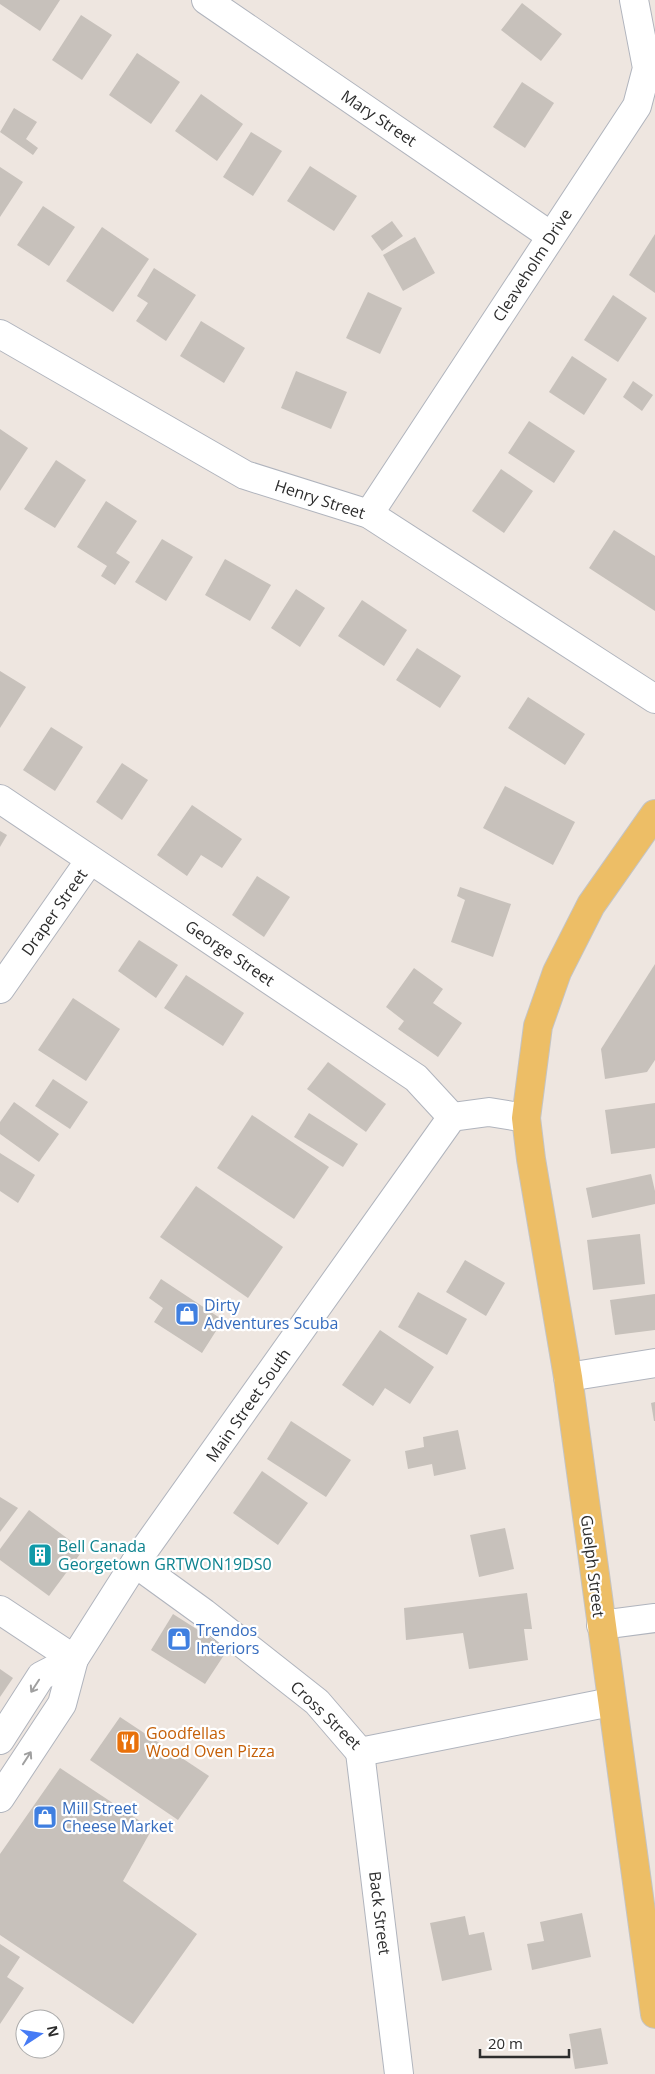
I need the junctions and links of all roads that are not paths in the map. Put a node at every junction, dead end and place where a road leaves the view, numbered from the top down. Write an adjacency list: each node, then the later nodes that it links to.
1 (206, 0): 3 (street, Mary Street)
2 (634, 0): 3 (street, Cleaveholm Drive)
3 (551, 236): 5 (street, Cleaveholm Drive)
4 (0, 334): 5 (street, Henry Street)
5 (369, 514): 6 (street, Henry Street)
6 (655, 699)
7 (0, 798): 9 (street, George Street)
8 (655, 814): 12 (main road, Guelph Street)
9 (90, 860): 10 (street, Draper Street); 11 (street, George Street)
10 (0, 989)
11 (452, 1117): 12 (street); 15 (street, Main Street South)
12 (526, 1118): 14 (main road, Guelph Street)
13 (655, 1363): 14 (street)
14 (568, 1377): 18 (main road, Guelph Street)
15 (135, 1563): 19 (street, Main Street South); 22 (street, Cross Street)
16 (0, 1610): 19 (street)
17 (655, 1618): 18 (street)
18 (601, 1626): 20 (main road, Guelph Street)
19 (74, 1659): 21 (street, Main Street South, one-way to 21); 23 (street, Main Street South, one-way to 19)
20 (611, 1702): 22 (street, Cross Street); 24 (main road, Guelph Street)
21 (0, 1740)
22 (360, 1752): 25 (street, Back Street)
23 (0, 1798)
24 (655, 2014)
25 (399, 2074)

